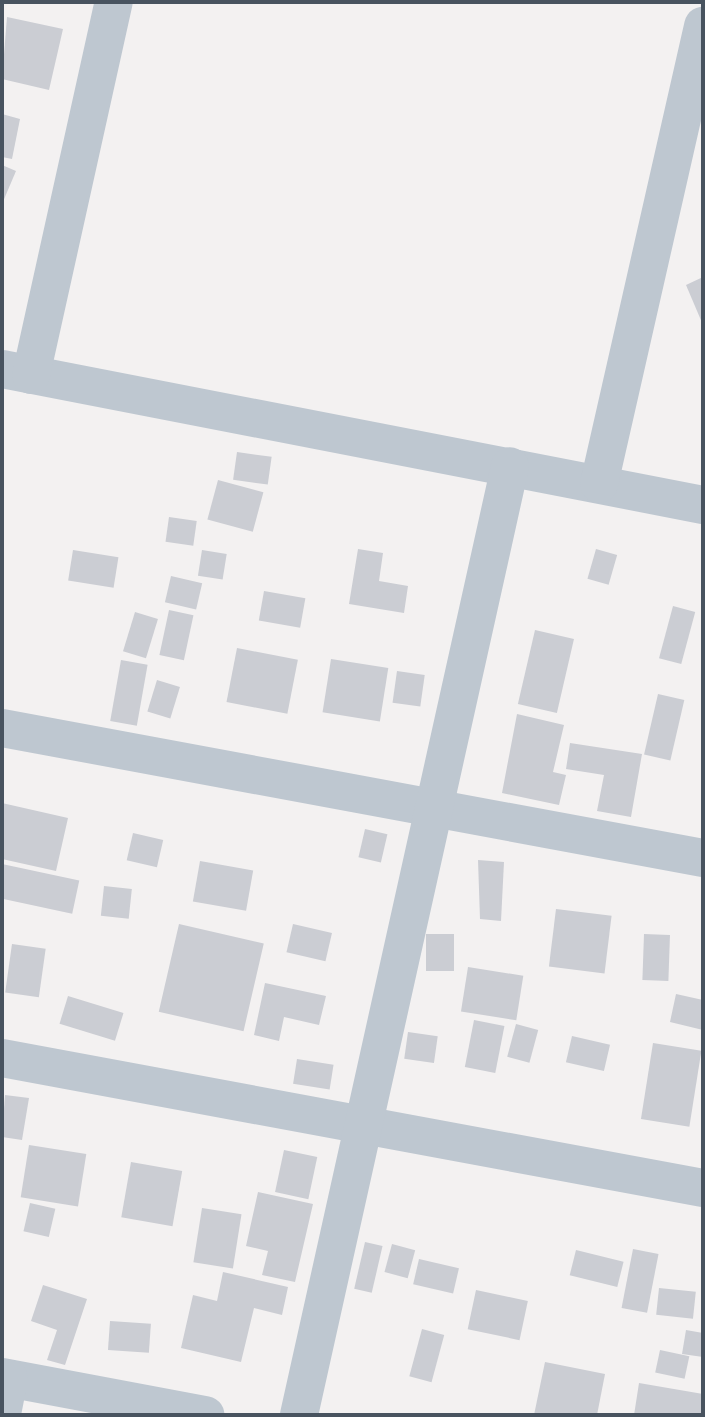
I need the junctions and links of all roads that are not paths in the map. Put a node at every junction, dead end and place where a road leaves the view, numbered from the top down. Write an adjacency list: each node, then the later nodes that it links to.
1 (114, 2): 4 (street)
2 (703, 26): 3 (street)
3 (694, 119): 6 (street)
4 (17, 372): 5 (street)
5 (510, 466): 6 (street); 9 (street)
6 (599, 484): 7 (street)
7 (703, 505)
8 (2, 728): 9 (street)
9 (435, 812): 10 (street); 12 (street)
10 (703, 858)
11 (2, 1058): 12 (street)
12 (363, 1122): 13 (street); 16 (street)
13 (703, 1188)
14 (4, 1390): 15 (street)
15 (205, 1415)
16 (299, 1415)

